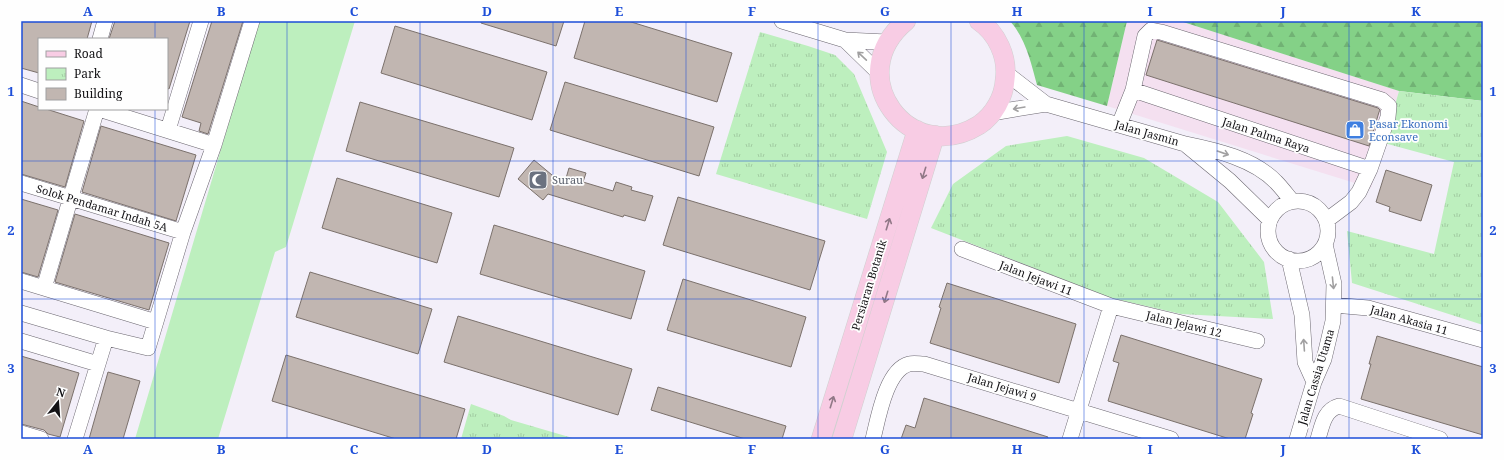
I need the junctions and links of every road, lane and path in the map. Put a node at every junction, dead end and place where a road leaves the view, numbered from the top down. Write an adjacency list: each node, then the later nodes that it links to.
1 (105, 21): 7 (street)
2 (201, 21): 20 (street)
3 (252, 21): 24 (street)
4 (782, 21): 8 (street)
5 (906, 21): 9 (main road)
6 (980, 21): 11 (main road)
7 (100, 38)
8 (845, 40): 9 (street); 10 (street, one-way to 8)
9 (887, 42): 10 (main road)
10 (879, 73): 21 (main road)
11 (1006, 73): 15 (street, Jalan Jasmin); 18 (main road)
12 (21, 86): 14 (street)
13 (1133, 90): 19 (street); 25 (street, Jalan Palma Raya); 25 (street)
14 (38, 91)
15 (1046, 104): 18 (street, Jalan Jasmin, one-way to 18); 19 (street, Jalan Jasmin)
16 (98, 110): 27 (street)
17 (101, 110): 20 (street)
18 (992, 113): 22 (main road)
19 (1120, 125): 23 (street, Jalan Jasmin)
20 (168, 130): 24 (street)
21 (917, 130): 22 (main road); 51 (main road, Persiaran Botanik, one-way to 21)
22 (935, 135): 52 (main road, one-way to 52)
23 (1185, 144): 28 (street, one-way to 28); 29 (street, Jalan Jasmin)
24 (214, 145): 31 (street)
25 (1370, 169): 30 (street)
26 (21, 183): 27 (street, Solok Pendamar Indah 5A)
27 (70, 198): 31 (street, Solok Pendamar Indah 5A); 36 (street)
28 (1292, 201): 29 (street); 30 (street)
29 (1270, 220): 34 (street)
30 (1327, 220): 32 (street)
31 (183, 232): 40 (street)
32 (1325, 244): 34 (street); 38 (street, Jalan Cassia Utama, one-way to 38)
33 (962, 249): 37 (street, Jalan Jejawi 11)
34 (1290, 260): 46 (street, one-way to 34)
35 (21, 281): 36 (street)
36 (44, 288): 40 (street)
37 (1110, 306): 44 (street, Jalan Jejawi 12); 47 (street)
38 (1334, 306): 42 (street, Jalan Akasia 11); 46 (street, Jalan Cassia Utama)
39 (21, 313): 41 (street)
40 (156, 322): 41 (street)
41 (106, 338): 45 (street)
42 (1483, 340)
43 (21, 341): 45 (street)
44 (1257, 341)
45 (98, 364): 50 (street)
46 (1314, 382): 56 (street, Jalan Cassia Utama)
47 (1080, 410): 53 (street, Jalan Jejawi 9); 54 (street); 55 (street, Jalan Jejawi 9)
48 (21, 433): 49 (street)
49 (41, 439)
50 (75, 439)
51 (821, 439)
52 (842, 439)
53 (873, 439)
54 (1070, 439)
55 (1171, 439)
56 (1297, 439)
57 (1318, 439): 58 (street)
58 (1440, 439)

